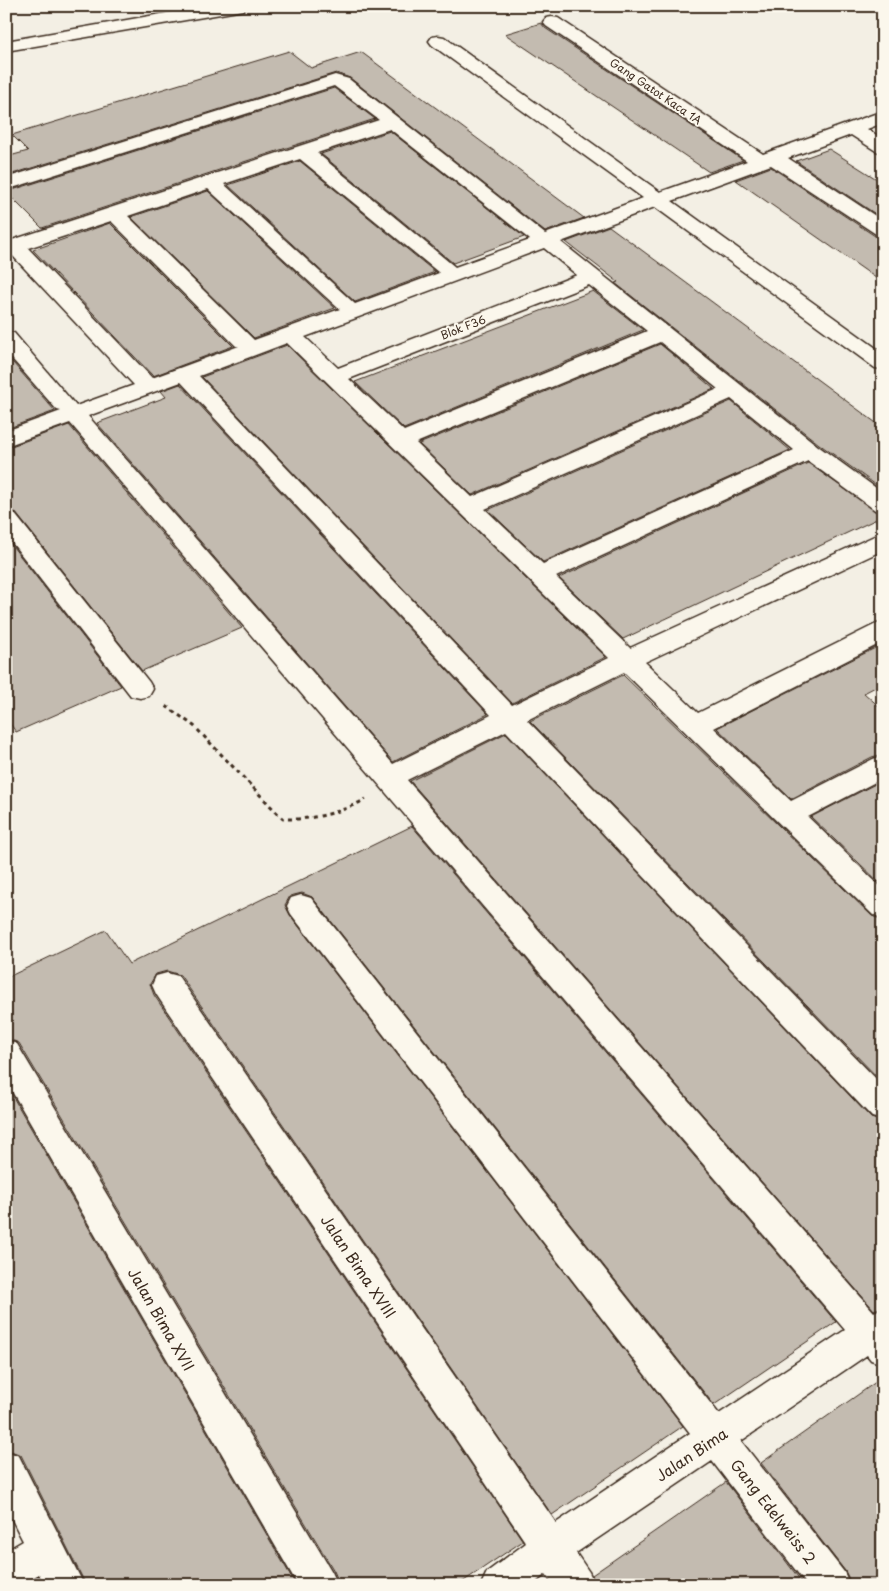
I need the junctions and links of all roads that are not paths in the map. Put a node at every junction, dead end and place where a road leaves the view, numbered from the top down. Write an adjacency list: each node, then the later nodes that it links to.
1 (238, 6): 4 (street)
2 (552, 22): 10 (street, Gang Gatot Kaca 1A)
3 (438, 41): 13 (street)
4 (6, 46)
5 (883, 117): 7 (street)
6 (393, 122): 9 (street); 12 (street); 16 (street)
7 (852, 128): 8 (street); 10 (street)
8 (883, 147)
9 (304, 152): 11 (street); 18 (street)
10 (767, 159): 13 (street); 15 (street, Gang Gatot Kaca 1A)
11 (211, 182): 14 (street); 20 (street)
12 (6, 184)
13 (656, 199): 16 (street); 25 (street)
14 (114, 213): 17 (street); 24 (street)
15 (883, 230)
16 (542, 238): 19 (street); 22 (street)
17 (11, 247): 28 (street)
18 (445, 268)
19 (592, 276): 21 (street); 27 (street, Blok F36)
20 (345, 304)
21 (662, 332): 29 (street); 32 (street)
22 (291, 335): 26 (street); 27 (street)
23 (6, 338): 30 (street)
24 (244, 341)
25 (883, 363)
26 (185, 374): 28 (street); 42 (street)
27 (334, 377): 32 (street)
28 (149, 388): 30 (street)
29 (734, 390): 33 (street); 35 (street)
30 (70, 410): 31 (street); 45 (street)
31 (6, 439)
32 (400, 441): 35 (street)
33 (810, 451): 34 (street); 38 (street)
34 (883, 505)
35 (469, 507): 38 (street)
36 (6, 518): 41 (street)
37 (883, 540): 40 (street)
38 (538, 574): 40 (street)
39 (883, 631): 43 (street)
40 (626, 660): 42 (street); 43 (street)
41 (140, 689)
42 (510, 719): 45 (street); 51 (street)
43 (695, 726): 46 (street)
44 (883, 766): 46 (street)
45 (390, 777): 52 (street)
46 (788, 814): 48 (street)
47 (301, 906): 53 (street, Gang Edelweiss 2)
48 (883, 907)
49 (167, 985): 55 (street, Jalan Bima XVIII)
50 (6, 1053): 59 (street, Jalan Bima XVII)
51 (883, 1107)
52 (878, 1335): 53 (street, Jalan Bima)
53 (717, 1436): 55 (street, Jalan Bima); 62 (street, Gang Edelweiss 2)
54 (6, 1469): 56 (street)
55 (551, 1548): 60 (street, Jalan Bima); 61 (street, Jalan Bima XVIII)
56 (46, 1549): 57 (street); 58 (street)
57 (6, 1572)
58 (65, 1585)
59 (319, 1585)
60 (500, 1585)
61 (576, 1585)
62 (832, 1585)

